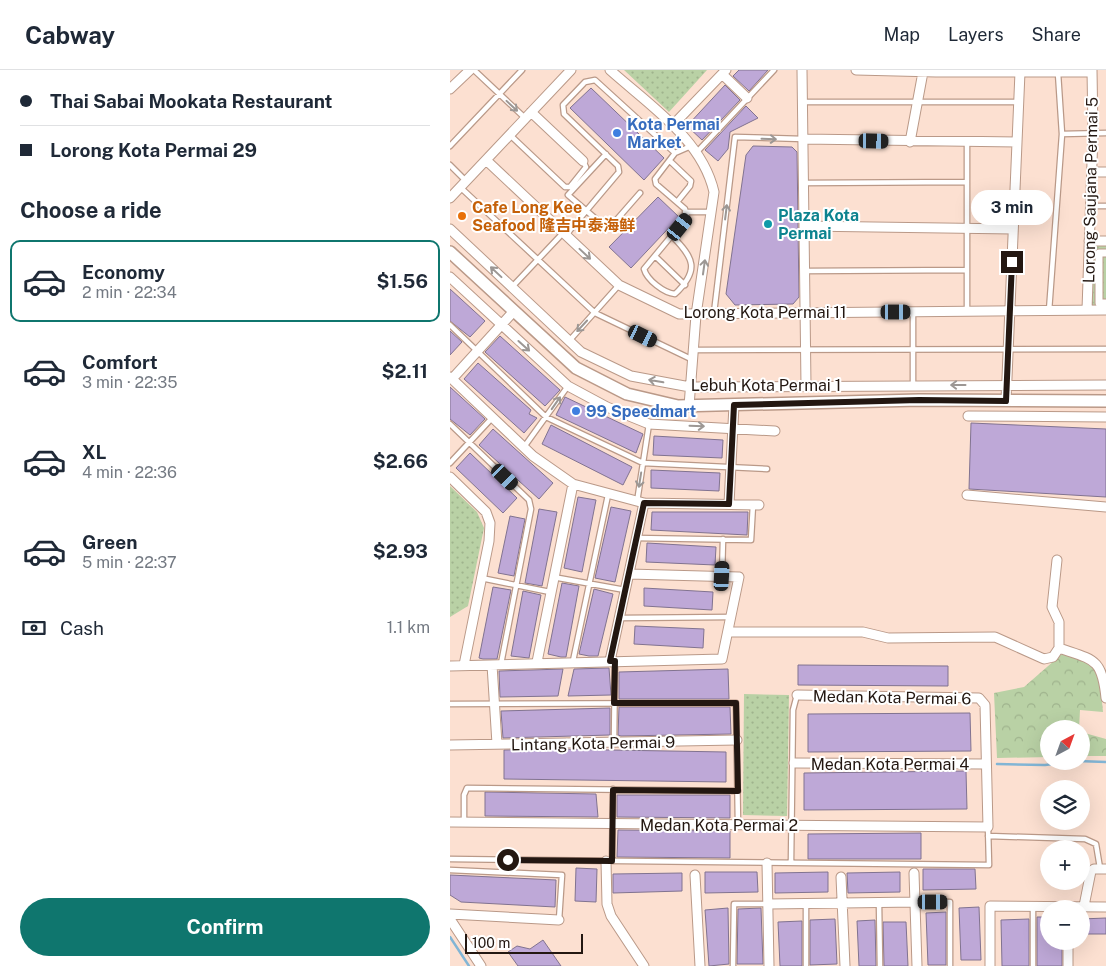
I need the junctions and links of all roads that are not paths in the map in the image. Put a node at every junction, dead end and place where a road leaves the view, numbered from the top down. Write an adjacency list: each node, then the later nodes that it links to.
1 (472, 70): 13 (street); 14 (lane)
2 (522, 70): 14 (lane)
3 (571, 70): 19 (street)
4 (610, 70): 20 (street)
5 (774, 70): 15 (lane)
6 (802, 70): 17 (street)
7 (856, 70): 10 (street)
8 (1092, 71): 12 (street); 21 (street, Lorong Saujana Permai 5)
9 (724, 72): 15 (street); 20 (street)
10 (923, 72): 11 (street); 16 (street)
11 (1020, 72): 12 (street); 18 (street)
12 (1058, 72): 23 (lane)
13 (450, 89)
14 (499, 94): 19 (lane, one-way to 19); 29 (lane)
15 (747, 98): 30 (lane)
16 (918, 101): 17 (lane); 18 (lane); 27 (street)
17 (803, 102): 25 (street)
18 (1019, 102): 28 (street)
19 (528, 115): 24 (street); 34 (street)
20 (672, 126): 30 (street)
21 (1093, 133): 22 (lane); 23 (lane); 37 (street, Lorong Saujana Permai 5)
22 (1106, 133)
23 (1062, 134): 72 (lane)
24 (510, 135): 33 (street); 34 (lane)
25 (803, 140): 27 (street); 40 (street); 77 (lane, one-way to 25)
26 (967, 141): 27 (street); 28 (street); 39 (lane)
27 (910, 142)
28 (1017, 142): 53 (street)
29 (450, 146)
30 (695, 149): 31 (lane); 49 (street)
31 (675, 153): 32 (lane); 35 (lane)
32 (606, 154): 47 (lane); 47 (lane)
33 (486, 160): 41 (street); 54 (street, Lorong Kota Permai 11)
34 (583, 161)
35 (670, 161): 44 (lane); 44 (lane)
36 (450, 165): 41 (lane)
37 (1092, 172): 38 (street); 45 (street, Lorong Saujana Permai 5)
38 (1106, 172)
39 (967, 182): 40 (lane); 51 (lane)
40 (803, 183): 50 (street)
41 (463, 184): 43 (street); 61 (lane)
42 (640, 193): 47 (lane)
43 (450, 198)
44 (677, 202): 48 (lane)
45 (1091, 206): 46 (lane); 56 (street, Lorong Saujana Permai 5)
46 (1106, 206)
47 (585, 210): 54 (lane)
48 (685, 212): 49 (lane); 55 (lane)
49 (711, 212): 79 (street, one-way to 49)
50 (804, 226): 51 (street); 63 (street)
51 (967, 228): 53 (street); 62 (lane)
52 (450, 229): 67 (street, Lebuh Kota Permai 1, one-way to 52)
53 (1013, 229): 75 (street)
54 (564, 234): 61 (lane); 65 (street, Lorong Kota Permai 11, one-way to 65)
55 (672, 236): 60 (lane); 66 (lane)
56 (1089, 241): 57 (street); 69 (street, Lorong Saujana Permai 5)
57 (1106, 241)
58 (450, 252): 71 (street, Lebuh Kota Permai 1)
59 (1106, 253): 68 (street)
60 (655, 256): 66 (lane); 66 (lane)
61 (538, 260): 67 (lane); 76 (lane)
62 (967, 270): 63 (lane); 74 (lane)
63 (804, 271): 78 (street)
64 (450, 277): 81 (street)
65 (619, 285): 76 (lane); 79 (street, Lorong Kota Permai 11)
66 (685, 285)
67 (512, 287): 82 (street, Lebuh Kota Permai 1)
68 (1106, 302)
69 (1087, 310): 70 (street, Lorong Kota Permai 11); 72 (street, Lorong Kota Permai 11)
70 (1106, 310)
71 (514, 311): 81 (street); 83 (street, Lebuh Kota Permai 1)
72 (1049, 311): 75 (street, Lorong Kota Permai 11)
73 (913, 312): 74 (street, Lorong Kota Permai 11); 78 (street, Lorong Kota Permai 11); 86 (lane)
74 (967, 312): 75 (street, Lorong Kota Permai 11)
75 (1010, 312): 87 (street)
76 (595, 313): 84 (lane, one-way to 84); 90 (lane)
77 (714, 313): 78 (street, Lorong Kota Permai 11); 79 (street, Lorong Kota Permai 11)
78 (805, 313): 89 (street)
79 (696, 315): 90 (street)
80 (450, 325): 88 (lane)
81 (501, 325): 88 (street); 96 (street, one-way to 96)
82 (552, 325): 83 (lane); 84 (street, Lebuh Kota Permai 1)
83 (542, 336): 101 (street, Lebuh Kota Permai 1)
84 (568, 341): 97 (street, Lebuh Kota Permai 1, one-way to 84)
85 (1106, 349): 87 (lane)
86 (913, 350): 87 (lane); 89 (lane); 93 (lane)
87 (1008, 350): 94 (street)
88 (478, 351): 91 (street); 103 (lane)
89 (806, 351): 90 (lane); 92 (street)
90 (692, 354): 97 (street)
91 (451, 378): 105 (street)
92 (806, 385): 93 (street, Lebuh Kota Permai 1); 97 (street, Lebuh Kota Permai 1)
93 (912, 385): 94 (street, Lebuh Kota Permai 1, one-way to 93)
94 (1007, 385): 95 (street, Lebuh Kota Permai 1); 98 (street)
95 (1106, 385)
96 (568, 386): 103 (lane, one-way to 96); 107 (street)
97 (690, 387): 101 (street)
98 (1006, 401): 99 (street, Lebuh Kota Permai 1); 100 (street, Lebuh Kota Permai 1)
99 (1106, 401)
100 (734, 405): 101 (street, Lebuh Kota Permai 1); 108 (street)
101 (689, 406)
102 (968, 416): 104 (street)
103 (546, 417): 111 (lane); 113 (lane)
104 (1106, 417)
105 (492, 418): 110 (lane); 111 (street)
106 (450, 424): 110 (lane)
107 (649, 424): 108 (street, one-way to 108); 113 (lane)
108 (733, 428): 109 (street); 114 (street)
109 (775, 431)
110 (470, 442): 112 (lane); 131 (lane)
111 (524, 448): 117 (street)
112 (450, 463)
113 (643, 463): 114 (lane); 120 (lane, one-way to 120)
114 (732, 466): 115 (lane); 121 (street)
115 (767, 469)
116 (450, 477): 130 (street)
117 (573, 484): 118 (street); 129 (street)
118 (608, 494): 120 (street); 132 (lane)
119 (966, 495): 123 (street)
120 (640, 503): 121 (street); 124 (street)
121 (729, 504): 122 (street)
122 (756, 505): 125 (lane)
123 (1106, 506)
124 (636, 538): 125 (lane); 127 (street)
125 (724, 539): 128 (lane)
126 (1057, 560): 138 (street)
127 (629, 574): 128 (street); 133 (street)
128 (722, 576): 136 (street)
129 (553, 577): 132 (lane); 134 (street)
130 (481, 578): 131 (lane); 143 (street)
131 (516, 584): 134 (lane); 142 (lane)
132 (589, 584): 133 (lane); 141 (lane)
133 (625, 590): 135 (street)
134 (550, 592): 140 (street)
135 (619, 618): 136 (lane); 139 (street)
136 (731, 618): 137 (street)
137 (728, 632): 138 (street); 139 (street)
138 (1059, 648): 146 (street)
139 (613, 661): 141 (street); 148 (lane)
140 (537, 662): 141 (street); 142 (street)
141 (573, 662)
142 (496, 664): 143 (street); 147 (street)
143 (464, 665): 144 (street)
144 (450, 666)
145 (797, 695): 154 (lane); 155 (street, Medan Kota Permai 6)
146 (1106, 698)
147 (495, 702): 148 (lane); 149 (lane); 152 (street)
148 (614, 703): 150 (lane); 151 (lane)
149 (450, 704)
150 (737, 740): 151 (street, Lintang Kota Permai 9); 157 (lane)
151 (614, 742): 152 (street, Lintang Kota Permai 9)
152 (497, 744): 153 (street, Lintang Kota Permai 9)
153 (450, 745)
154 (794, 763): 155 (street, Medan Kota Permai 4); 161 (lane)
155 (986, 764): 163 (street)
156 (613, 790): 157 (lane); 159 (lane); 160 (lane)
157 (738, 791): 162 (lane)
158 (450, 822): 159 (street, Medan Kota Permai 2)
159 (464, 822): 160 (street, Medan Kota Permai 2)
160 (612, 824): 162 (street, Medan Kota Permai 2); 165 (lane)
161 (793, 825): 162 (street, Medan Kota Permai 2); 163 (street, Medan Kota Permai 2); 167 (lane)
162 (738, 826)
163 (988, 831): 167 (lane); 168 (lane)
164 (450, 860): 165 (lane)
165 (609, 861): 166 (lane); 188 (street)
166 (768, 863): 167 (lane); 178 (street)
167 (791, 863)
168 (1103, 869): 173 (street)
169 (450, 870): 185 (lane)
170 (914, 873): 175 (street)
171 (694, 876): 189 (street)
172 (841, 877): 177 (street)
173 (1085, 900)
174 (878, 902): 175 (street); 177 (street); 194 (lane)
175 (916, 902): 195 (street); 196 (lane)
176 (806, 903): 177 (street); 178 (street); 192 (lane)
177 (842, 903): 193 (street)
178 (769, 904): 190 (lane); 191 (street)
179 (1033, 906): 180 (street); 197 (street); 198 (lane)
180 (1040, 906)
181 (1090, 906): 182 (street)
182 (1106, 907)
183 (450, 914): 185 (street)
184 (450, 919): 187 (street)
185 (559, 920)
186 (1068, 950): 199 (street)
187 (481, 966)
188 (644, 966)
189 (700, 966)
190 (733, 966)
191 (769, 966)
192 (806, 966)
193 (845, 966)
194 (880, 966)
195 (917, 966)
196 (950, 966)
197 (990, 966)
198 (1033, 966)
199 (1068, 966)

